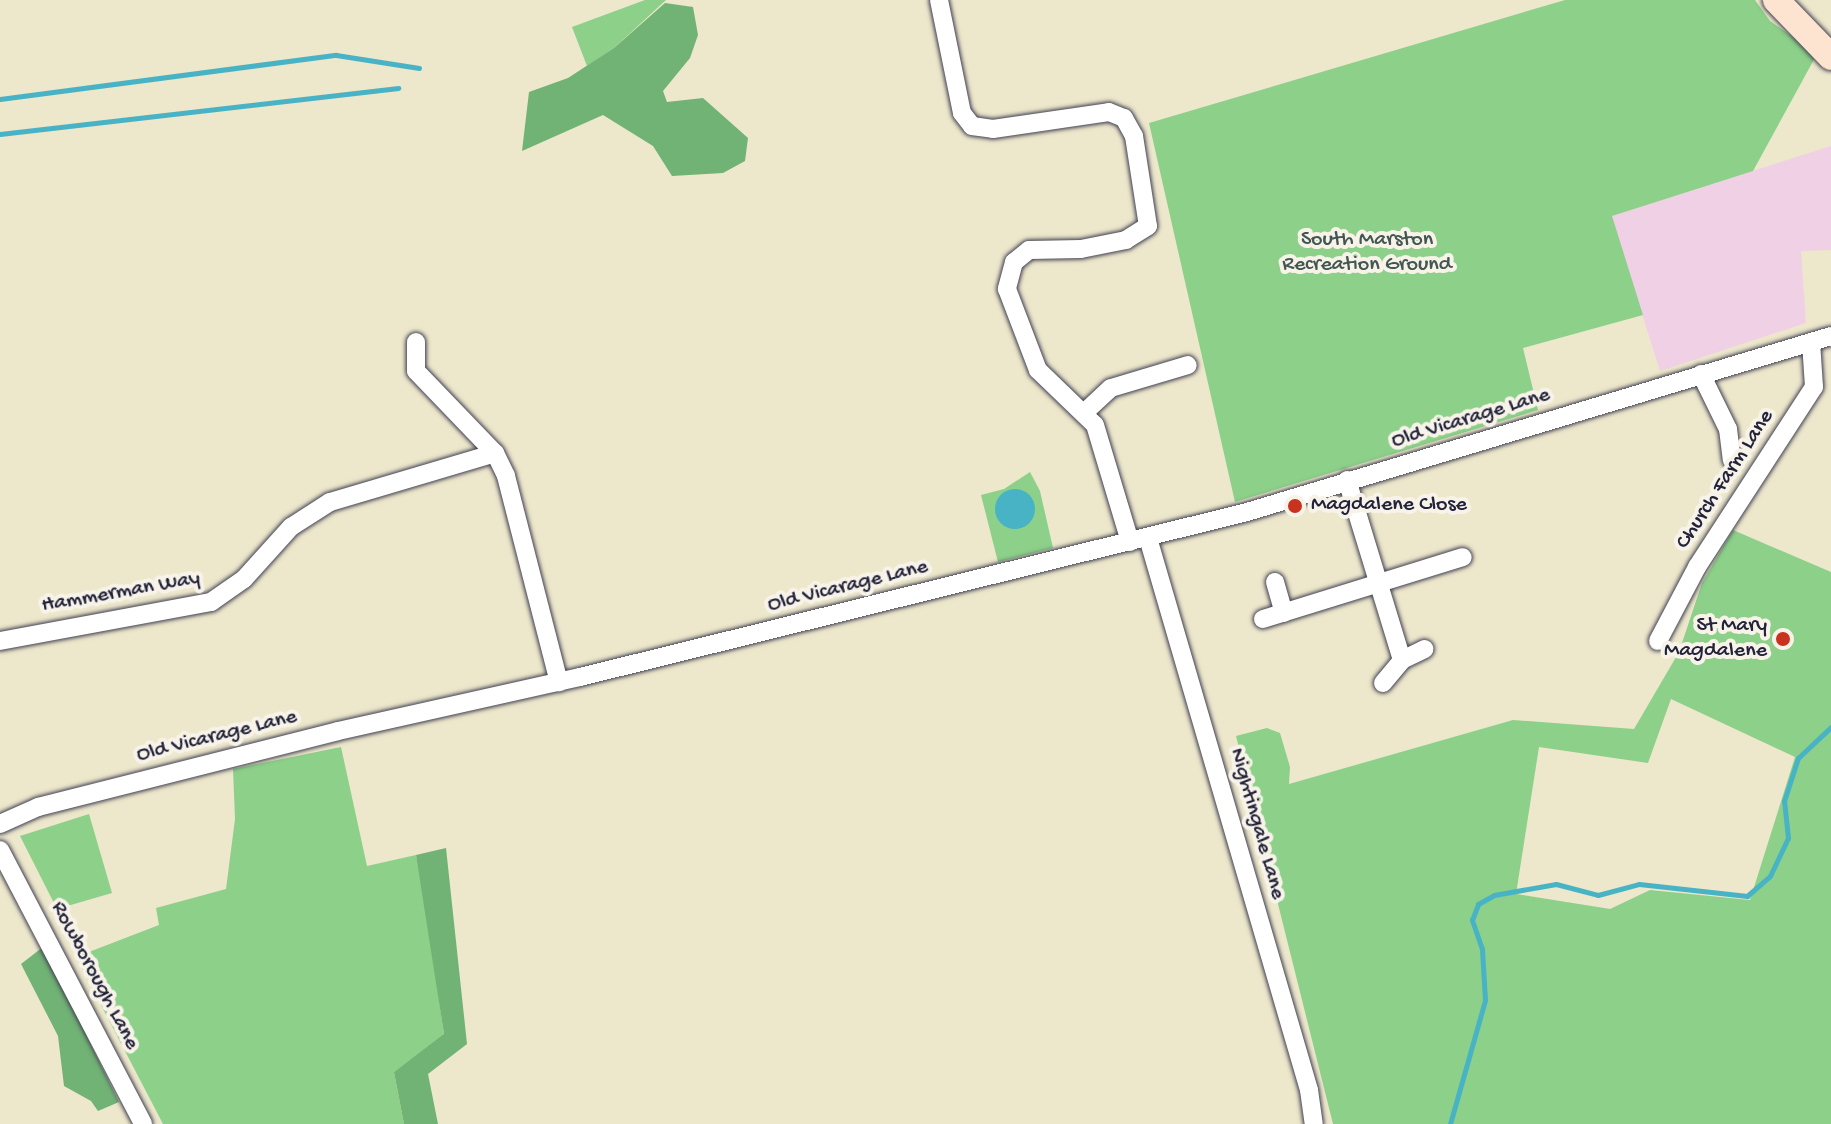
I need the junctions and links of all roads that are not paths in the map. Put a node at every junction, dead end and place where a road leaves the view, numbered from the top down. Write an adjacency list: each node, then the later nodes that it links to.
1 (939, 0): 9 (street)
2 (1776, 0): 3 (street)
3 (1831, 57)
4 (1831, 336): 6 (street, Old Vicarage Lane)
5 (416, 342): 10 (street)
6 (1811, 342): 8 (street, Old Vicarage Lane); 20 (street, Church Farm Lane)
7 (1188, 365): 9 (street)
8 (1701, 374): 11 (street); 12 (street, Old Vicarage Lane)
9 (1085, 412): 13 (street)
10 (495, 453): 19 (street, Hammerman Way); 23 (street)
11 (1732, 460)
12 (1347, 480): 13 (street, Old Vicarage Lane); 16 (street)
13 (1139, 540): 23 (street, Old Vicarage Lane); 28 (street, Nightingale Lane)
14 (1463, 557): 16 (street)
15 (1275, 582): 17 (street)
16 (1377, 584): 17 (street); 22 (street)
17 (1284, 613): 18 (street)
18 (1263, 619)
19 (0, 641)
20 (1658, 641)
21 (1425, 649): 22 (street)
22 (1402, 660): 24 (street)
23 (559, 682): 25 (street, Old Vicarage Lane)
24 (1383, 683)
25 (0, 824)
26 (0, 850): 27 (street, Rowborough Lane)
27 (143, 1124)
28 (1314, 1124)

